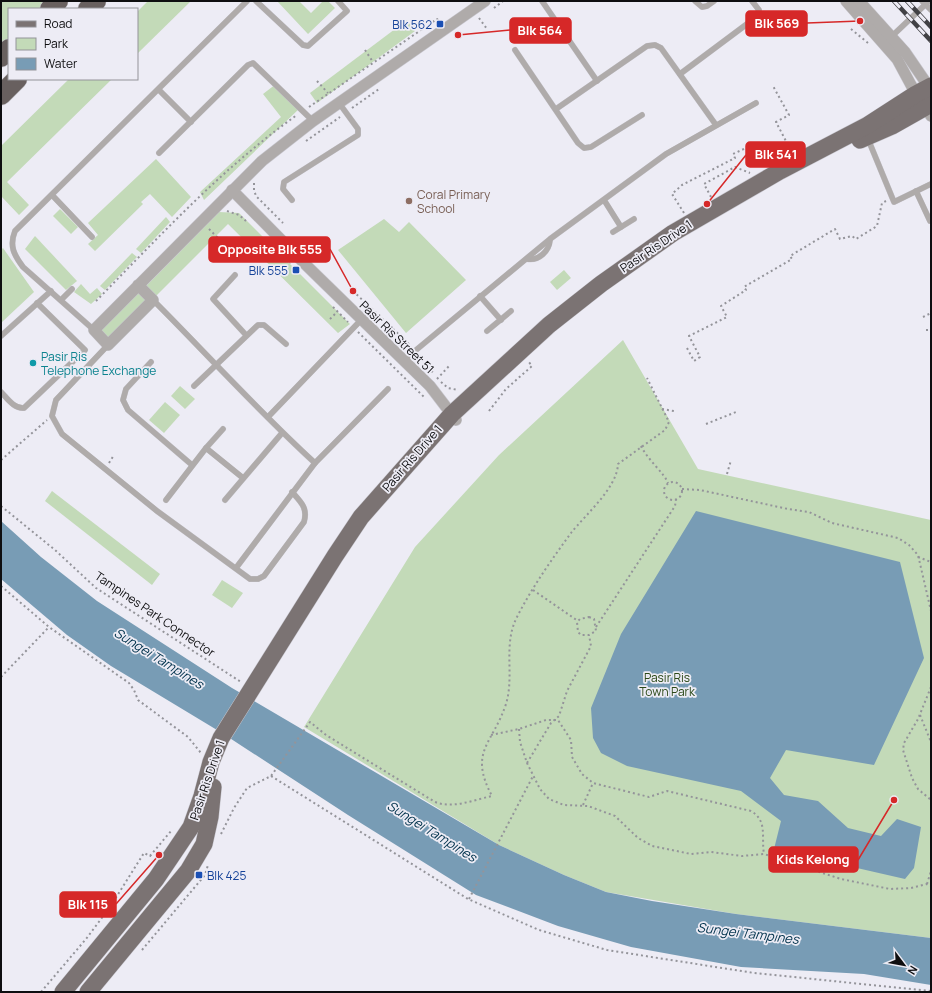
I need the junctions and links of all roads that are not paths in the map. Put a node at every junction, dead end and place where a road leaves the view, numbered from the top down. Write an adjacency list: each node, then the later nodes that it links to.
1 (247, 1): 19 (lane)
2 (256, 1): 3 (lane)
3 (338, 1)
4 (542, 1): 18 (lane)
5 (695, 1): 6 (lane)
6 (714, 1)
7 (752, 1): 16 (lane)
8 (846, 1): 14 (street)
9 (859, 1): 13 (street)
10 (925, 2): 12 (lane); 13 (lane)
11 (488, 5): 22 (street)
12 (931, 10)
13 (892, 36): 14 (lane); 21 (street)
14 (883, 44): 21 (street)
15 (515, 50): 24 (lane)
16 (680, 74): 18 (lane); 28 (lane)
17 (16, 80): 20 (highway)
18 (597, 81): 24 (lane)
19 (158, 90): 27 (lane); 34 (lane)
20 (1, 95)
21 (928, 98): 29 (main road, Pasir Ris Drive 1); 66 (main road, Pasir Ris Drive 1)
22 (339, 103): 26 (street); 35 (lane)
23 (756, 103): 28 (lane)
24 (556, 109): 25 (lane)
25 (642, 115)
26 (313, 121): 27 (lane); 32 (street)
27 (190, 122): 30 (lane)
28 (716, 125): 36 (lane)
29 (868, 137): 33 (lane); 66 (main road, Pasir Ris Drive 1)
30 (159, 153)
31 (931, 184): 33 (lane)
32 (232, 190): 43 (street); 51 (street, Pasir Ris Street 51)
33 (916, 191): 38 (lane)
34 (53, 196): 41 (lane); 45 (lane)
35 (292, 200)
36 (604, 200): 39 (lane); 46 (lane)
37 (634, 219): 39 (lane)
38 (930, 220)
39 (621, 227): 40 (lane)
40 (613, 232)
41 (92, 237)
42 (235, 275): 56 (lane)
43 (138, 285): 48 (street); 53 (street)
44 (72, 289): 47 (lane)
45 (50, 291): 47 (lane); 49 (lane)
46 (480, 296): 52 (lane); 59 (lane)
47 (61, 300): 53 (lane)
48 (153, 300): 58 (street); 61 (lane)
49 (37, 303): 55 (lane); 64 (lane)
50 (511, 311): 52 (lane)
51 (362, 320): 59 (street, Pasir Ris Street 51); 65 (lane)
52 (501, 320): 54 (lane)
53 (94, 330): 58 (street)
54 (487, 331)
55 (1, 336)
56 (246, 336): 57 (lane); 61 (lane)
57 (286, 344)
58 (108, 345): 76 (lane)
59 (404, 360): 66 (street, Pasir Ris Street 51)
60 (151, 362): 71 (lane)
61 (217, 364): 62 (lane); 65 (lane)
62 (194, 386)
63 (388, 389): 70 (lane)
64 (1, 392)
65 (268, 417): 68 (lane)
66 (454, 417): 77 (main road, Pasir Ris Drive 1)
67 (223, 429): 69 (lane)
68 (282, 433): 70 (lane); 72 (lane)
69 (206, 448): 71 (lane); 72 (lane)
70 (315, 463): 73 (lane)
71 (192, 465): 74 (lane)
72 (243, 478): 75 (lane)
73 (292, 492): 76 (lane); 76 (lane)
74 (166, 500)
75 (224, 500)
76 (236, 568)
77 (223, 739): 78 (main road, Pasir Ris Drive 1); 79 (main road, Pasir Ris Drive 1)
78 (63, 992)
79 (88, 992)

